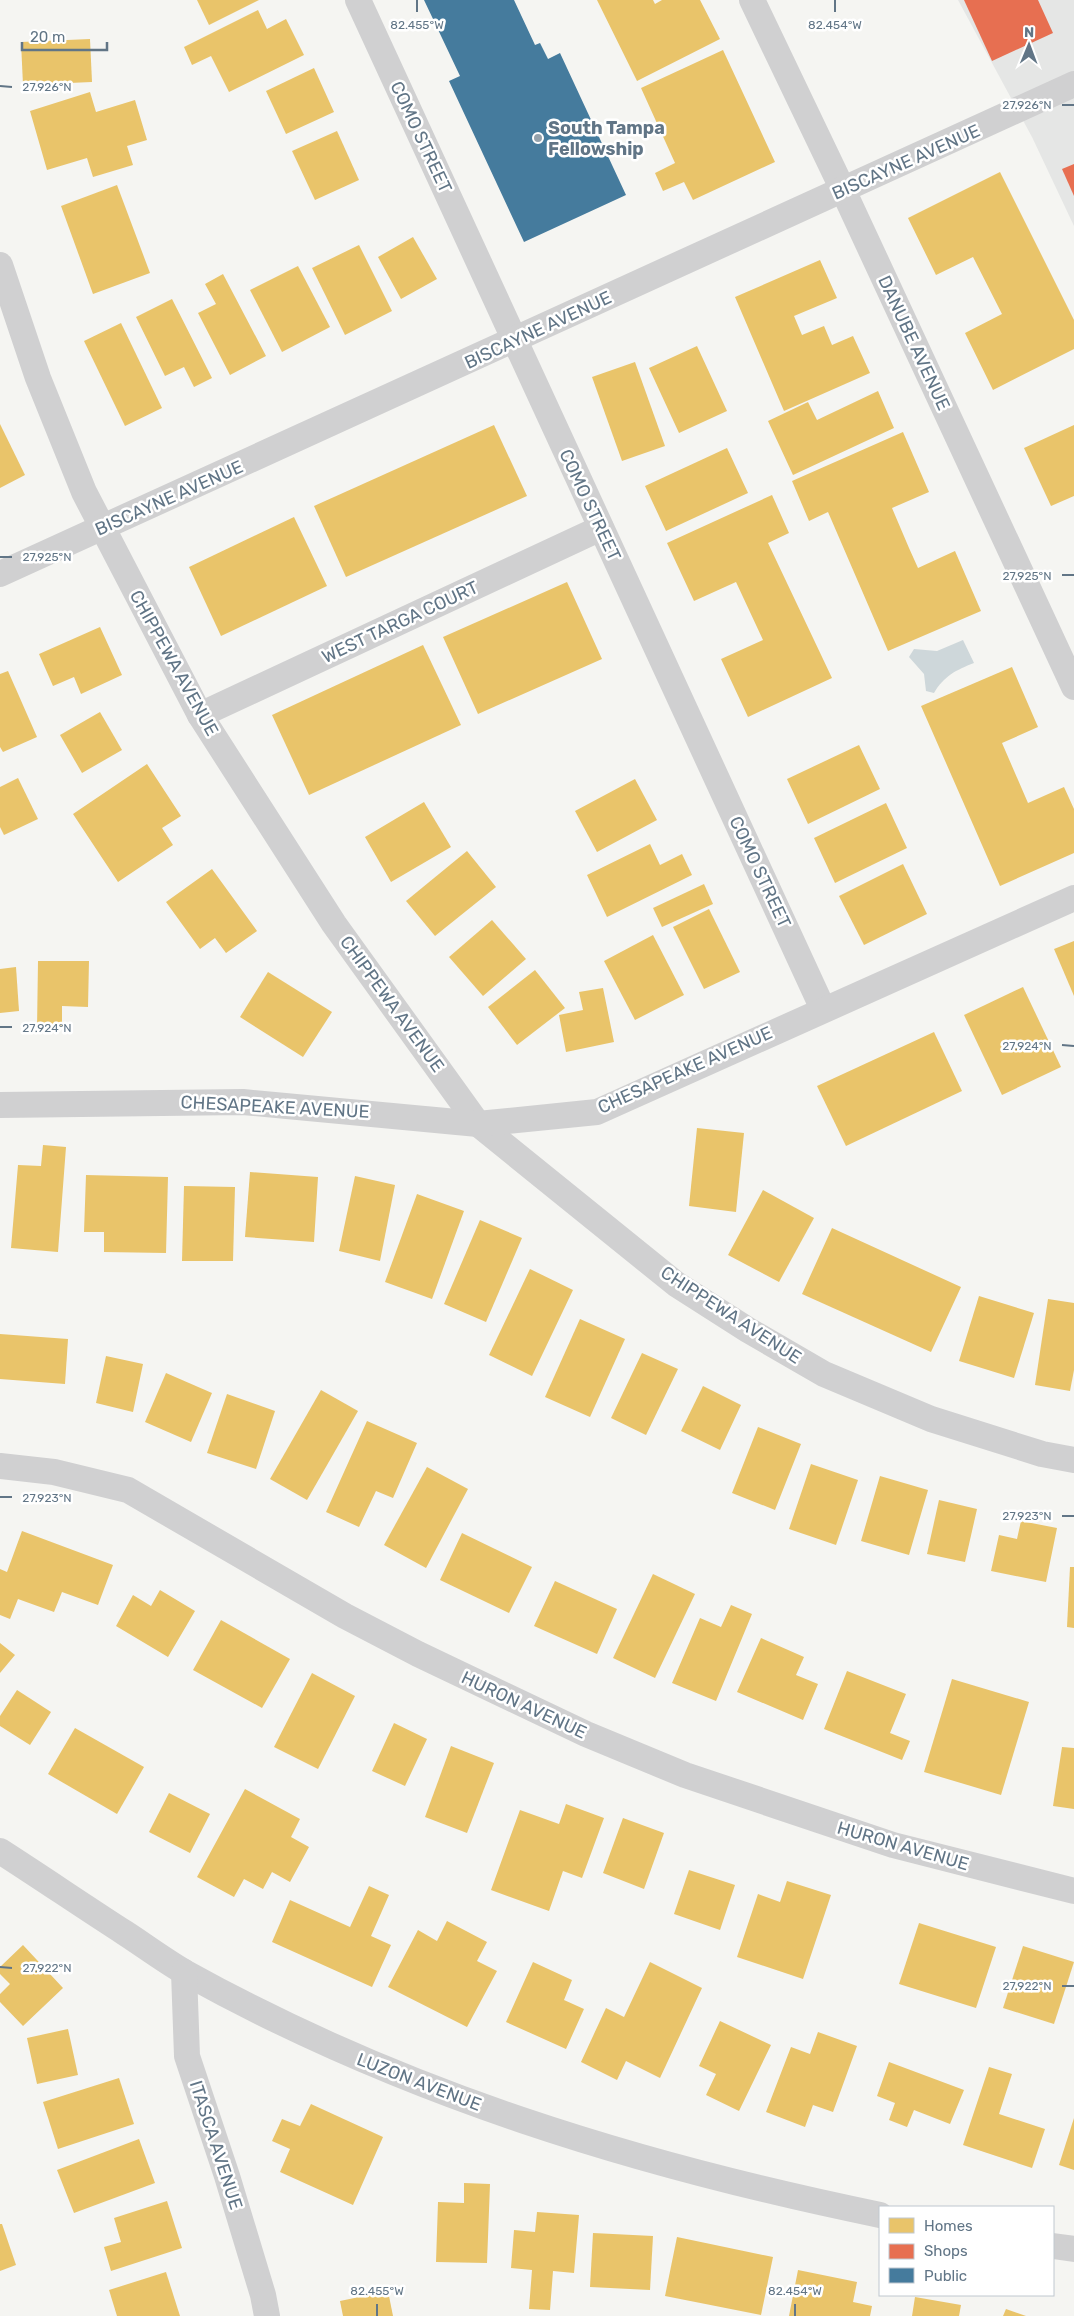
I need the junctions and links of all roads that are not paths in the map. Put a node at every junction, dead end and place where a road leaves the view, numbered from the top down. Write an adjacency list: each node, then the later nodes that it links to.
1 (358, 0): 6 (street, COMO STREET)
2 (752, 0): 4 (street, DANUBE AVENUE)
3 (1074, 84): 4 (street, BISCAYNE AVENUE)
4 (843, 190): 6 (street, BISCAYNE AVENUE); 10 (street, DANUBE AVENUE)
5 (0, 265): 7 (street, CHIPPEWA AVENUE)
6 (515, 341): 7 (street, BISCAYNE AVENUE); 8 (street, COMO STREET)
7 (102, 528): 9 (street, BISCAYNE AVENUE); 11 (street, CHIPPEWA AVENUE)
8 (601, 528): 11 (street, WEST TARGA COURT); 13 (street, COMO STREET)
9 (0, 574)
10 (1074, 687)
11 (200, 715): 15 (street, CHIPPEWA AVENUE)
12 (1074, 898): 13 (street, CHESAPEAKE AVENUE)
13 (823, 1009): 15 (street, CHESAPEAKE AVENUE)
14 (0, 1105): 15 (street, CHESAPEAKE AVENUE)
15 (478, 1124): 16 (street, CHIPPEWA AVENUE)
16 (1074, 1460)
17 (0, 1466): 19 (street, HURON AVENUE)
18 (0, 1851): 20 (street, LUZON AVENUE)
19 (1074, 1892)
20 (184, 1972): 21 (street, LUZON AVENUE); 24 (street, ITASCA AVENUE)
21 (879, 2215)
22 (1054, 2246): 23 (street)
23 (1074, 2250)
24 (267, 2316)

